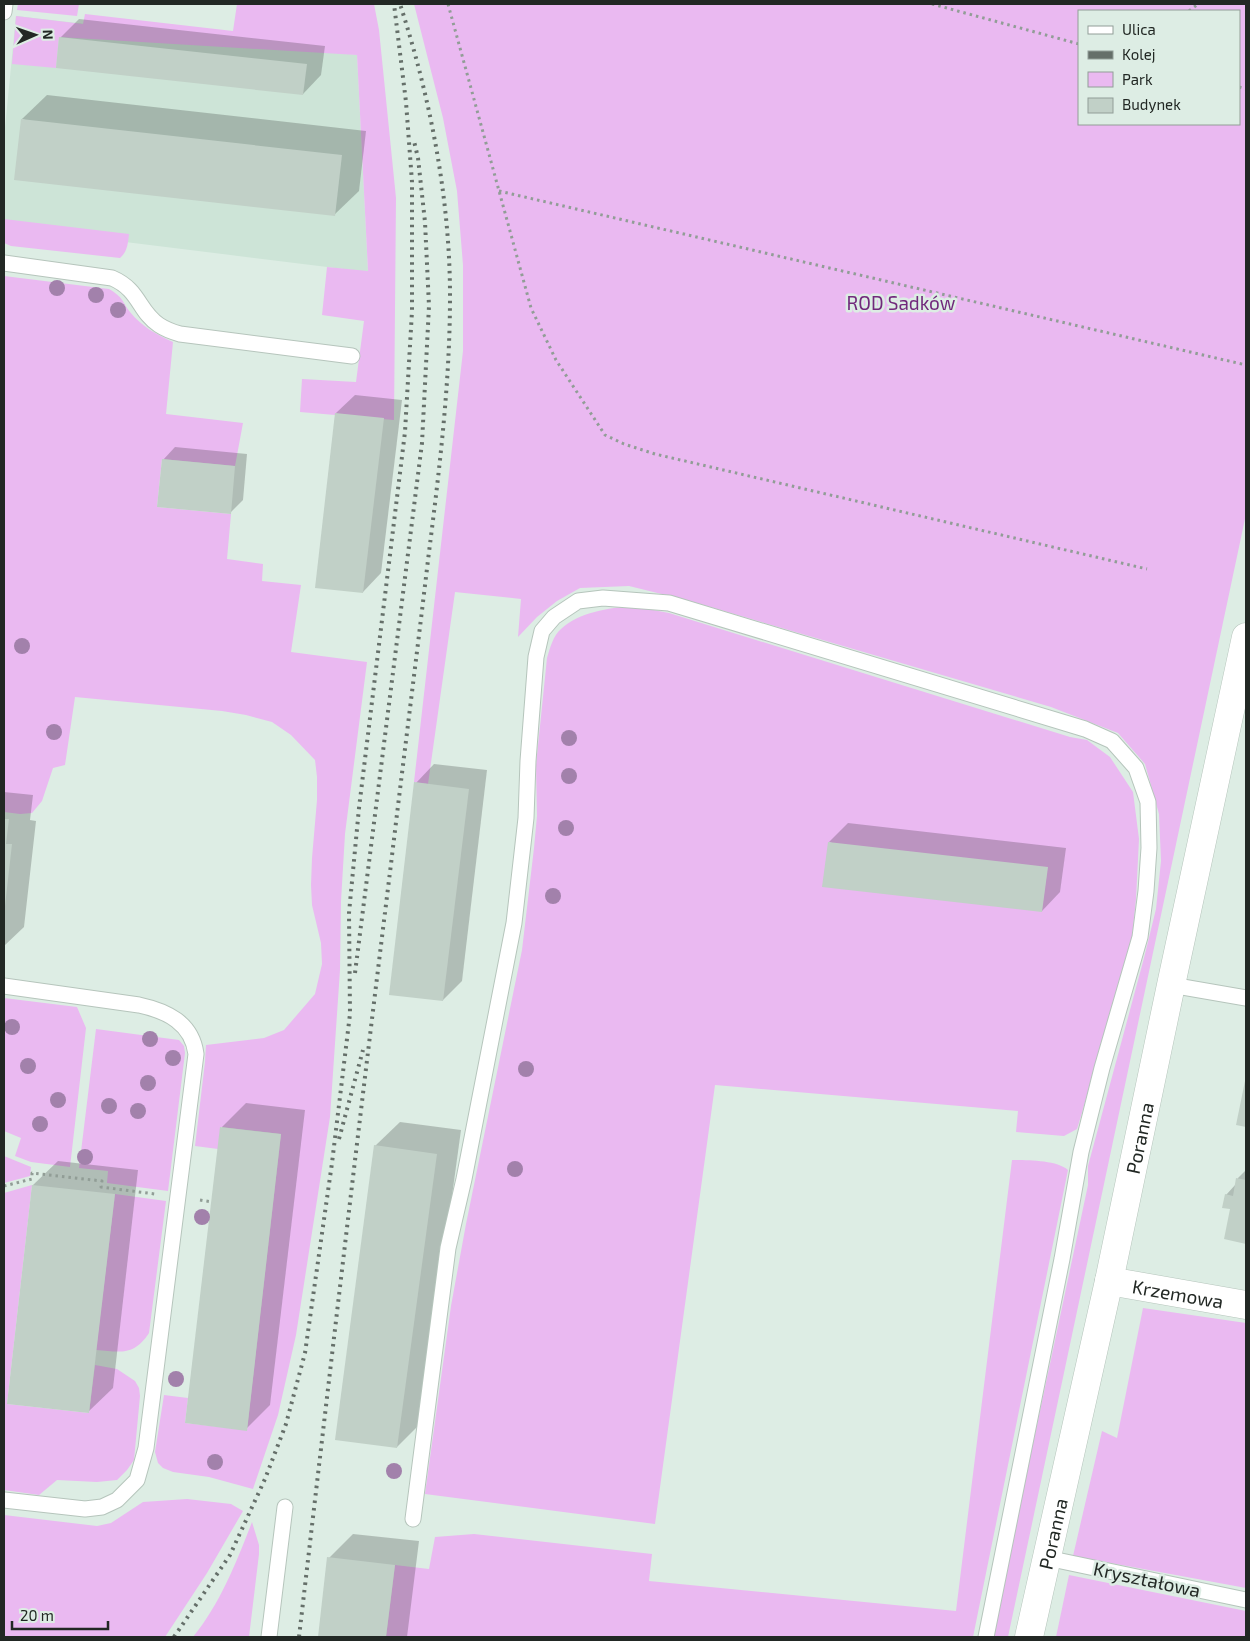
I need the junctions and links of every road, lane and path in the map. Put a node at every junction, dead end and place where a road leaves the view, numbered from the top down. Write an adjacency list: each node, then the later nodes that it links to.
1 (5, 4): 4 (lane)
2 (448, 4): 6 (path)
3 (932, 4): 5 (path)
4 (4, 12)
5 (1078, 44)
6 (498, 191): 9 (path); 10 (path)
7 (4, 263): 8 (lane)
8 (352, 356)
9 (1246, 365)
10 (1147, 569)
11 (1246, 637): 12 (street, Poranna)
12 (1170, 985): 14 (lane); 18 (street, Poranna)
13 (4, 986): 16 (lane)
14 (1246, 998)
15 (4, 1186): 16 (path)
16 (178, 1197): 17 (path); 20 (lane)
17 (212, 1202)
18 (1109, 1281): 19 (street, Krzemowa); 23 (street, Poranna)
19 (1246, 1305)
20 (4, 1500)
21 (285, 1507): 25 (lane)
22 (413, 1519): 26 (lane)
23 (1047, 1558): 24 (lane, Kryształowa); 27 (street, Poranna)
24 (1246, 1600)
25 (268, 1637)
26 (986, 1637)
27 (1029, 1637)

